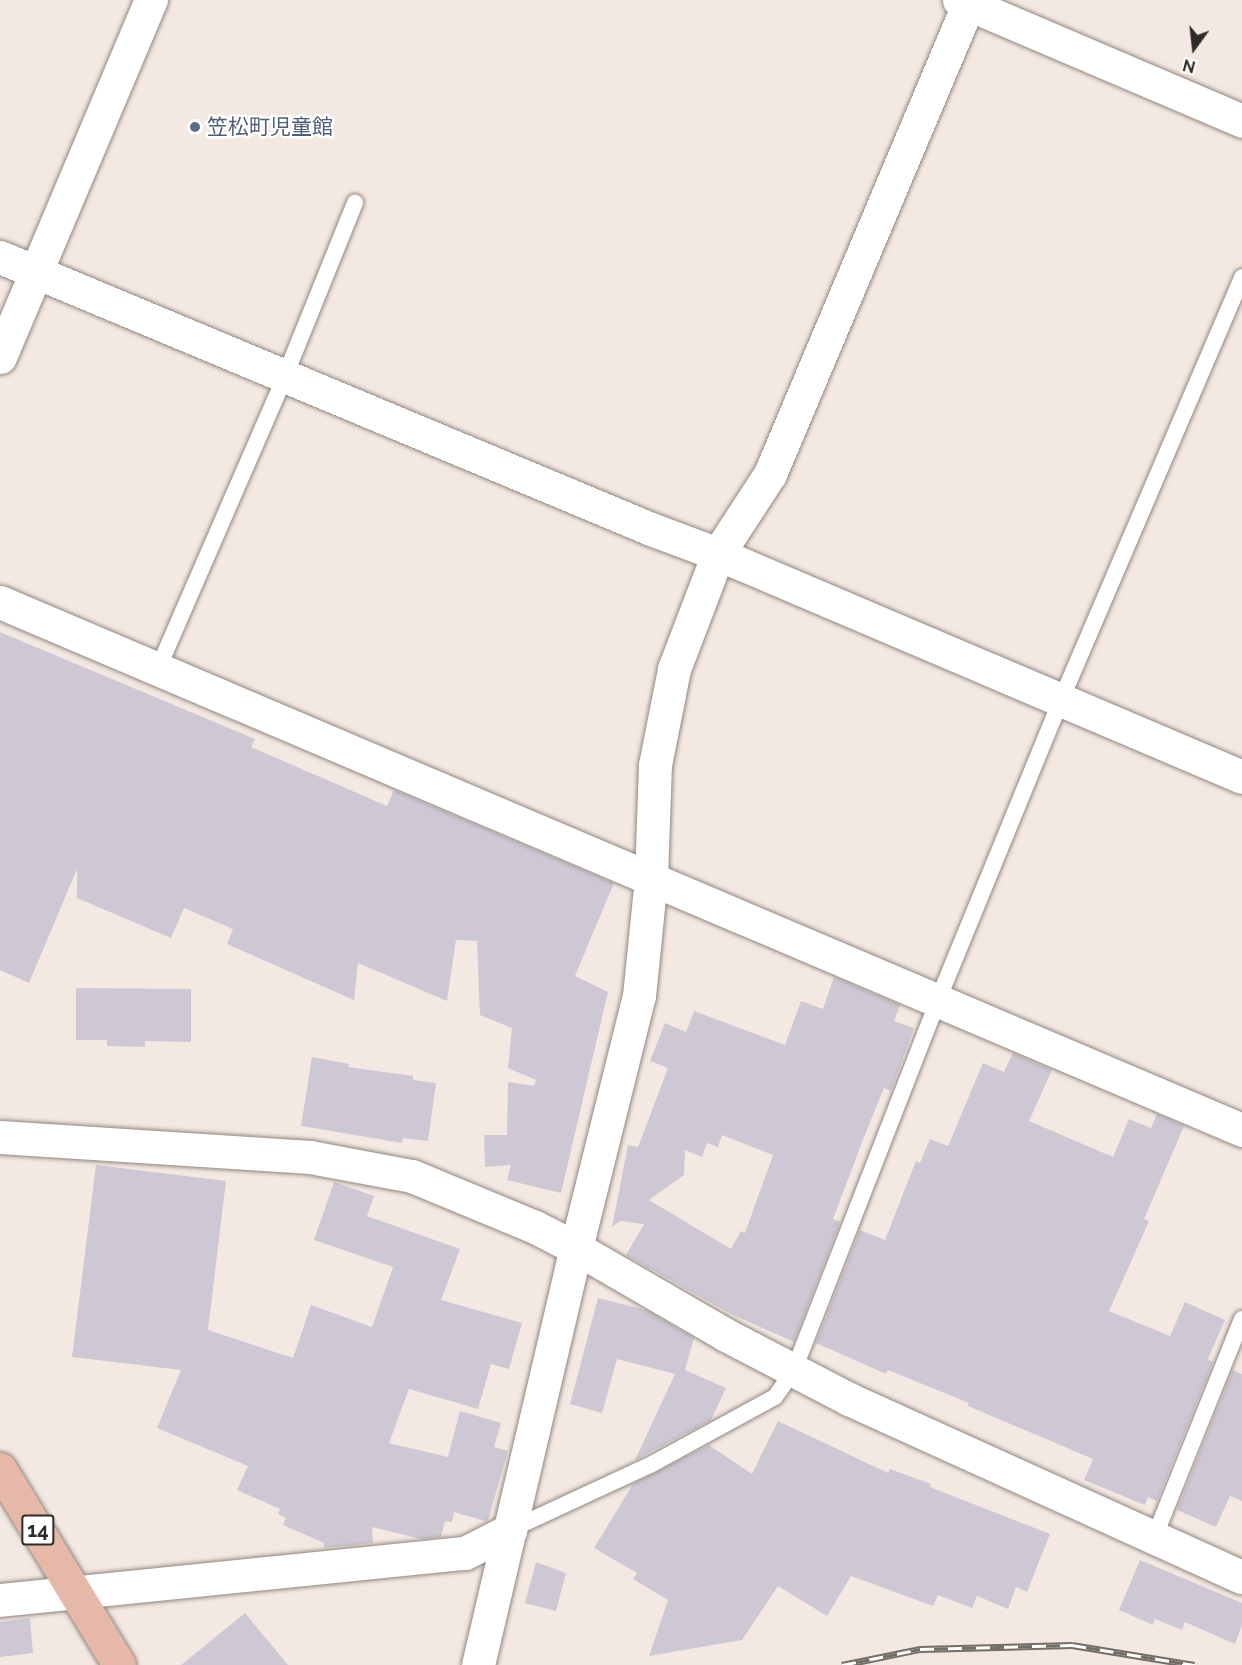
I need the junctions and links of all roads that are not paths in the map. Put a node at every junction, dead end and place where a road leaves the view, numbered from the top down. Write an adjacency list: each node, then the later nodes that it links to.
1 (151, 0): 6 (street)
2 (966, 1): 3 (street); 10 (street)
3 (1242, 121)
4 (355, 203): 9 (lane)
5 (0, 257): 6 (street)
6 (36, 272): 8 (street); 9 (street)
7 (1242, 277): 13 (lane)
8 (0, 357)
9 (285, 376): 10 (street); 12 (lane)
10 (718, 554): 13 (street); 15 (street)
11 (0, 602): 12 (street)
12 (157, 671): 15 (street)
13 (1061, 700): 14 (street); 16 (lane)
14 (1242, 777)
15 (651, 878): 16 (street); 19 (street)
16 (938, 1000): 17 (street); 21 (lane)
17 (1242, 1130)
18 (0, 1137): 19 (street)
19 (576, 1248): 21 (street); 23 (street)
20 (1242, 1318): 24 (lane)
21 (794, 1370): 23 (lane); 24 (street)
22 (0, 1469): 26 (main road, 14)
23 (510, 1530): 26 (street); 29 (street)
24 (1154, 1538): 25 (street)
25 (1242, 1577)
26 (76, 1591): 27 (street); 28 (main road, 14)
27 (0, 1600)
28 (119, 1665)
29 (477, 1665)

